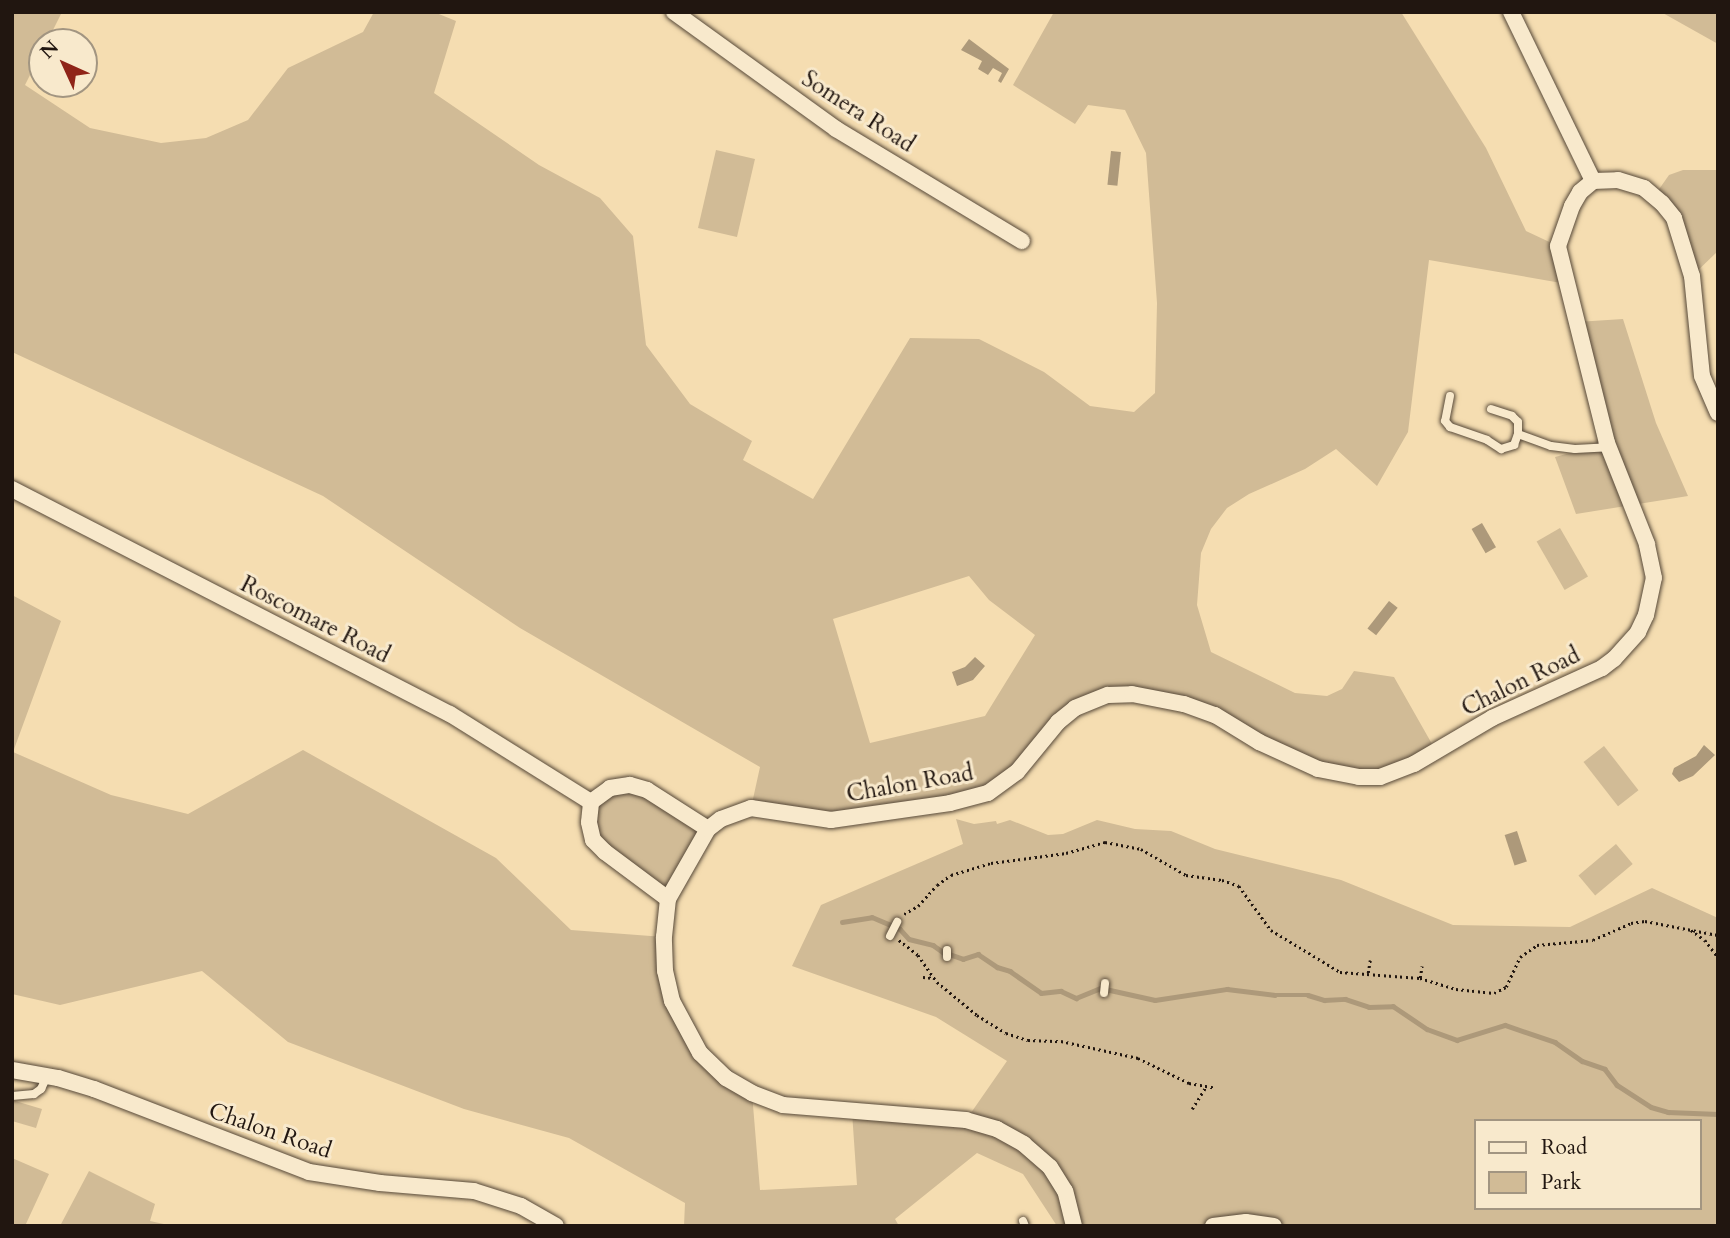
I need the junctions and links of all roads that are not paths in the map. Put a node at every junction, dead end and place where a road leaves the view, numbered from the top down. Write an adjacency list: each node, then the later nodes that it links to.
1 (674, 12): 4 (street, Somera Road)
2 (1511, 12): 3 (street)
3 (1593, 181): 7 (street); 9 (street, Chalon Road)
4 (1022, 241)
5 (1450, 396): 8 (lane)
6 (1491, 409): 8 (lane)
7 (1718, 413)
8 (1518, 434): 9 (lane)
9 (1608, 447): 12 (street, Chalon Road)
10 (12, 489): 11 (street, Roscomare Road)
11 (591, 802): 12 (street); 13 (street)
12 (708, 829): 13 (street)
13 (668, 899): 19 (street)
14 (897, 922): 15 (lane)
15 (891, 933)
16 (12, 1070): 17 (street, Chalon Road)
17 (47, 1076): 18 (lane); 20 (street, Chalon Road)
18 (12, 1096)
19 (1073, 1225)
20 (556, 1226)
21 (1213, 1226): 22 (street)
22 (1274, 1226)

